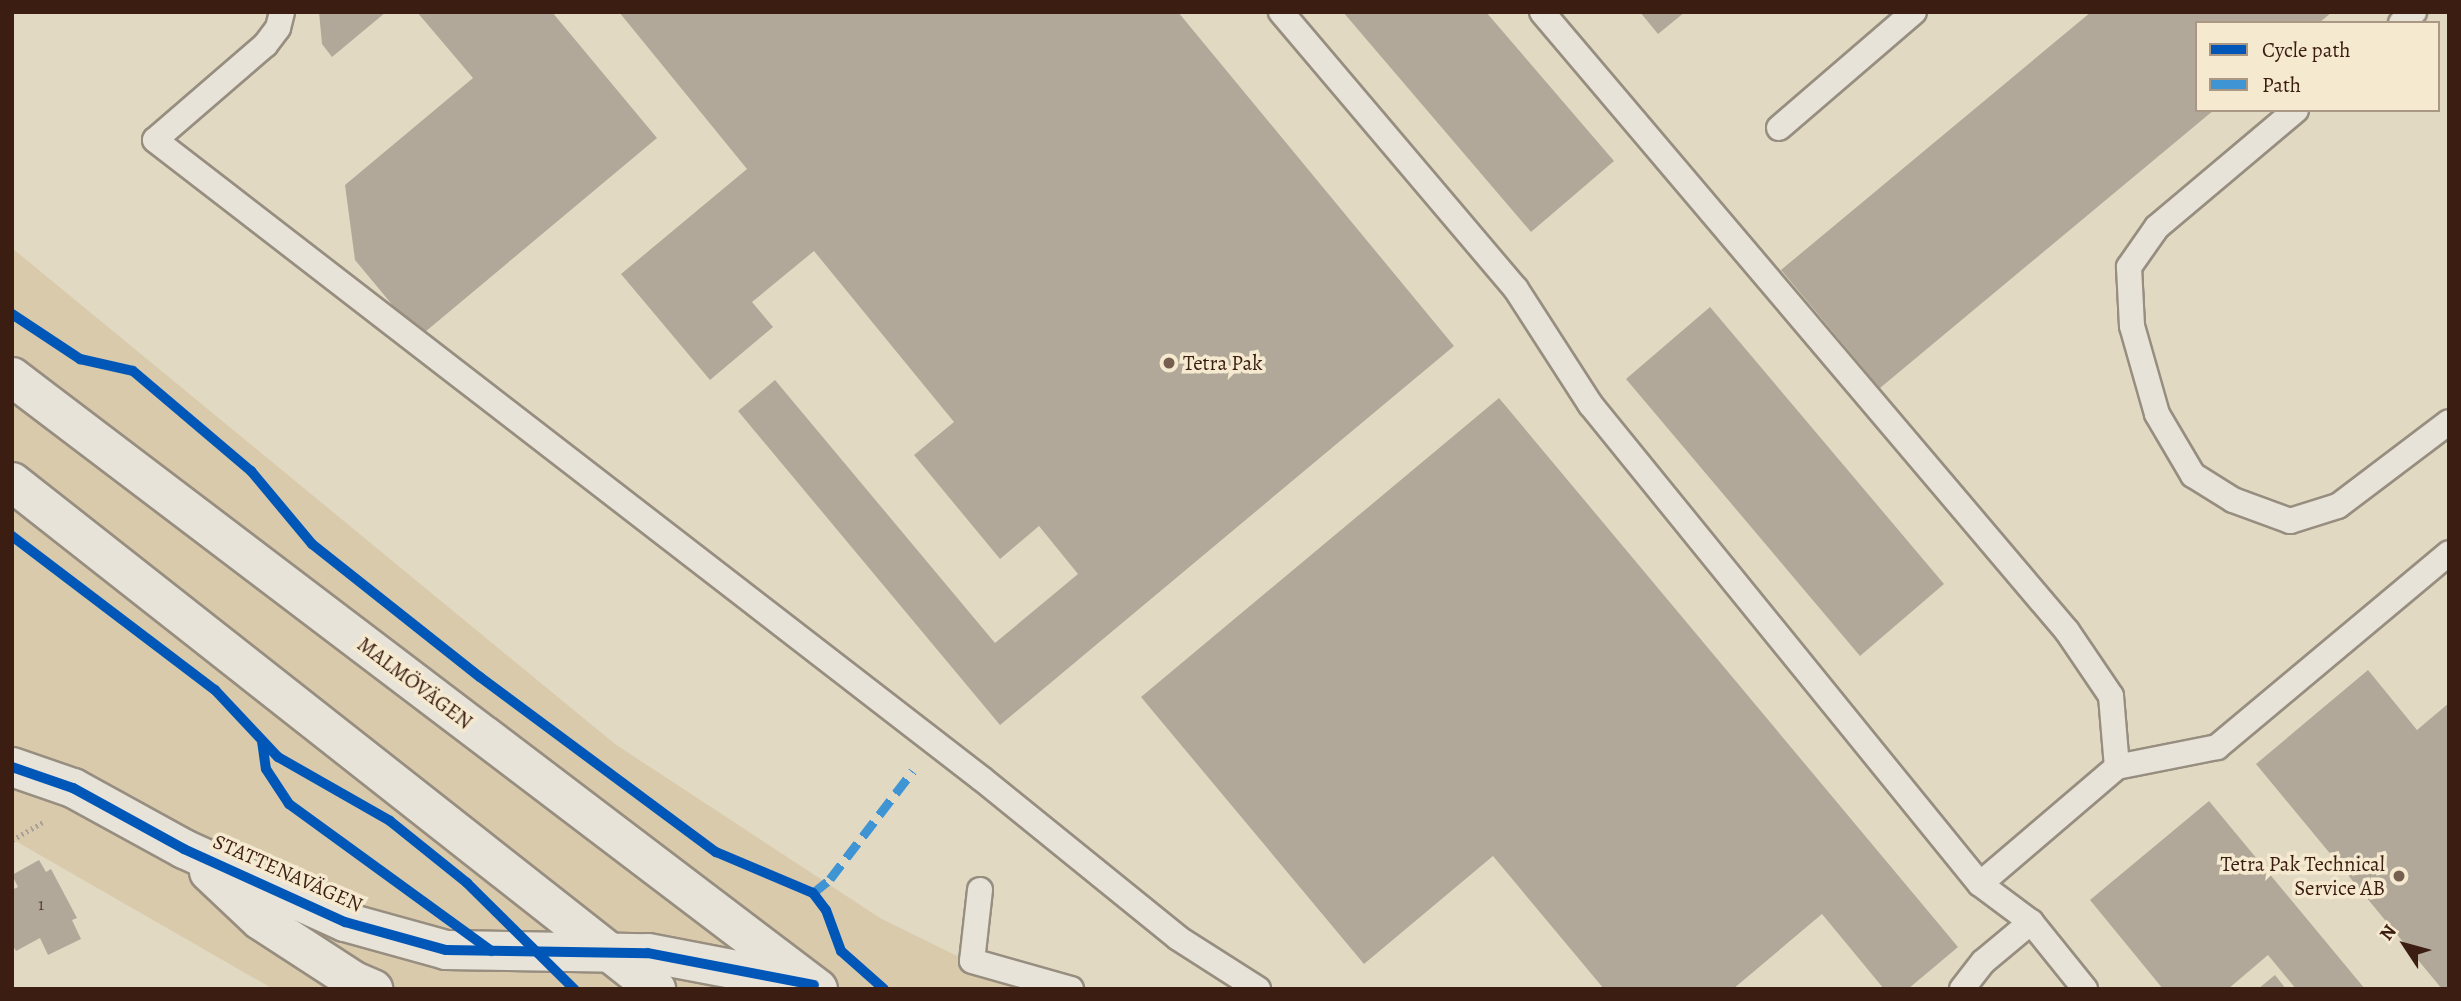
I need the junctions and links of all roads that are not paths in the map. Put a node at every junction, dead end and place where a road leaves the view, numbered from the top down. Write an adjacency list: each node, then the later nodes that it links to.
1 (282, 12): 22 (lane)
2 (1281, 12): 14 (lane)
3 (1542, 12): 12 (lane)
4 (1913, 12): 6 (lane)
5 (2294, 112): 8 (lane)
6 (1779, 128)
7 (12, 377): 18 (main road, MALMÖVÄGEN)
8 (2449, 422)
9 (12, 482): 17 (main road)
10 (2449, 553): 12 (lane)
11 (12, 767): 13 (main road, STATTENAVÄGEN)
12 (2117, 767): 14 (lane)
13 (184, 849): 17 (main road, STATTENAVÄGEN); 19 (main road, STATTENAVÄGEN)
14 (1980, 884): 16 (lane)
15 (980, 890): 21 (lane)
16 (2031, 922): 23 (lane); 24 (lane)
17 (607, 953): 18 (main road, STATTENAVÄGEN); 20 (main road)
18 (816, 987)
19 (373, 989)
20 (656, 989)
21 (1071, 989)
22 (1258, 989)
23 (1962, 989)
24 (2085, 989)

